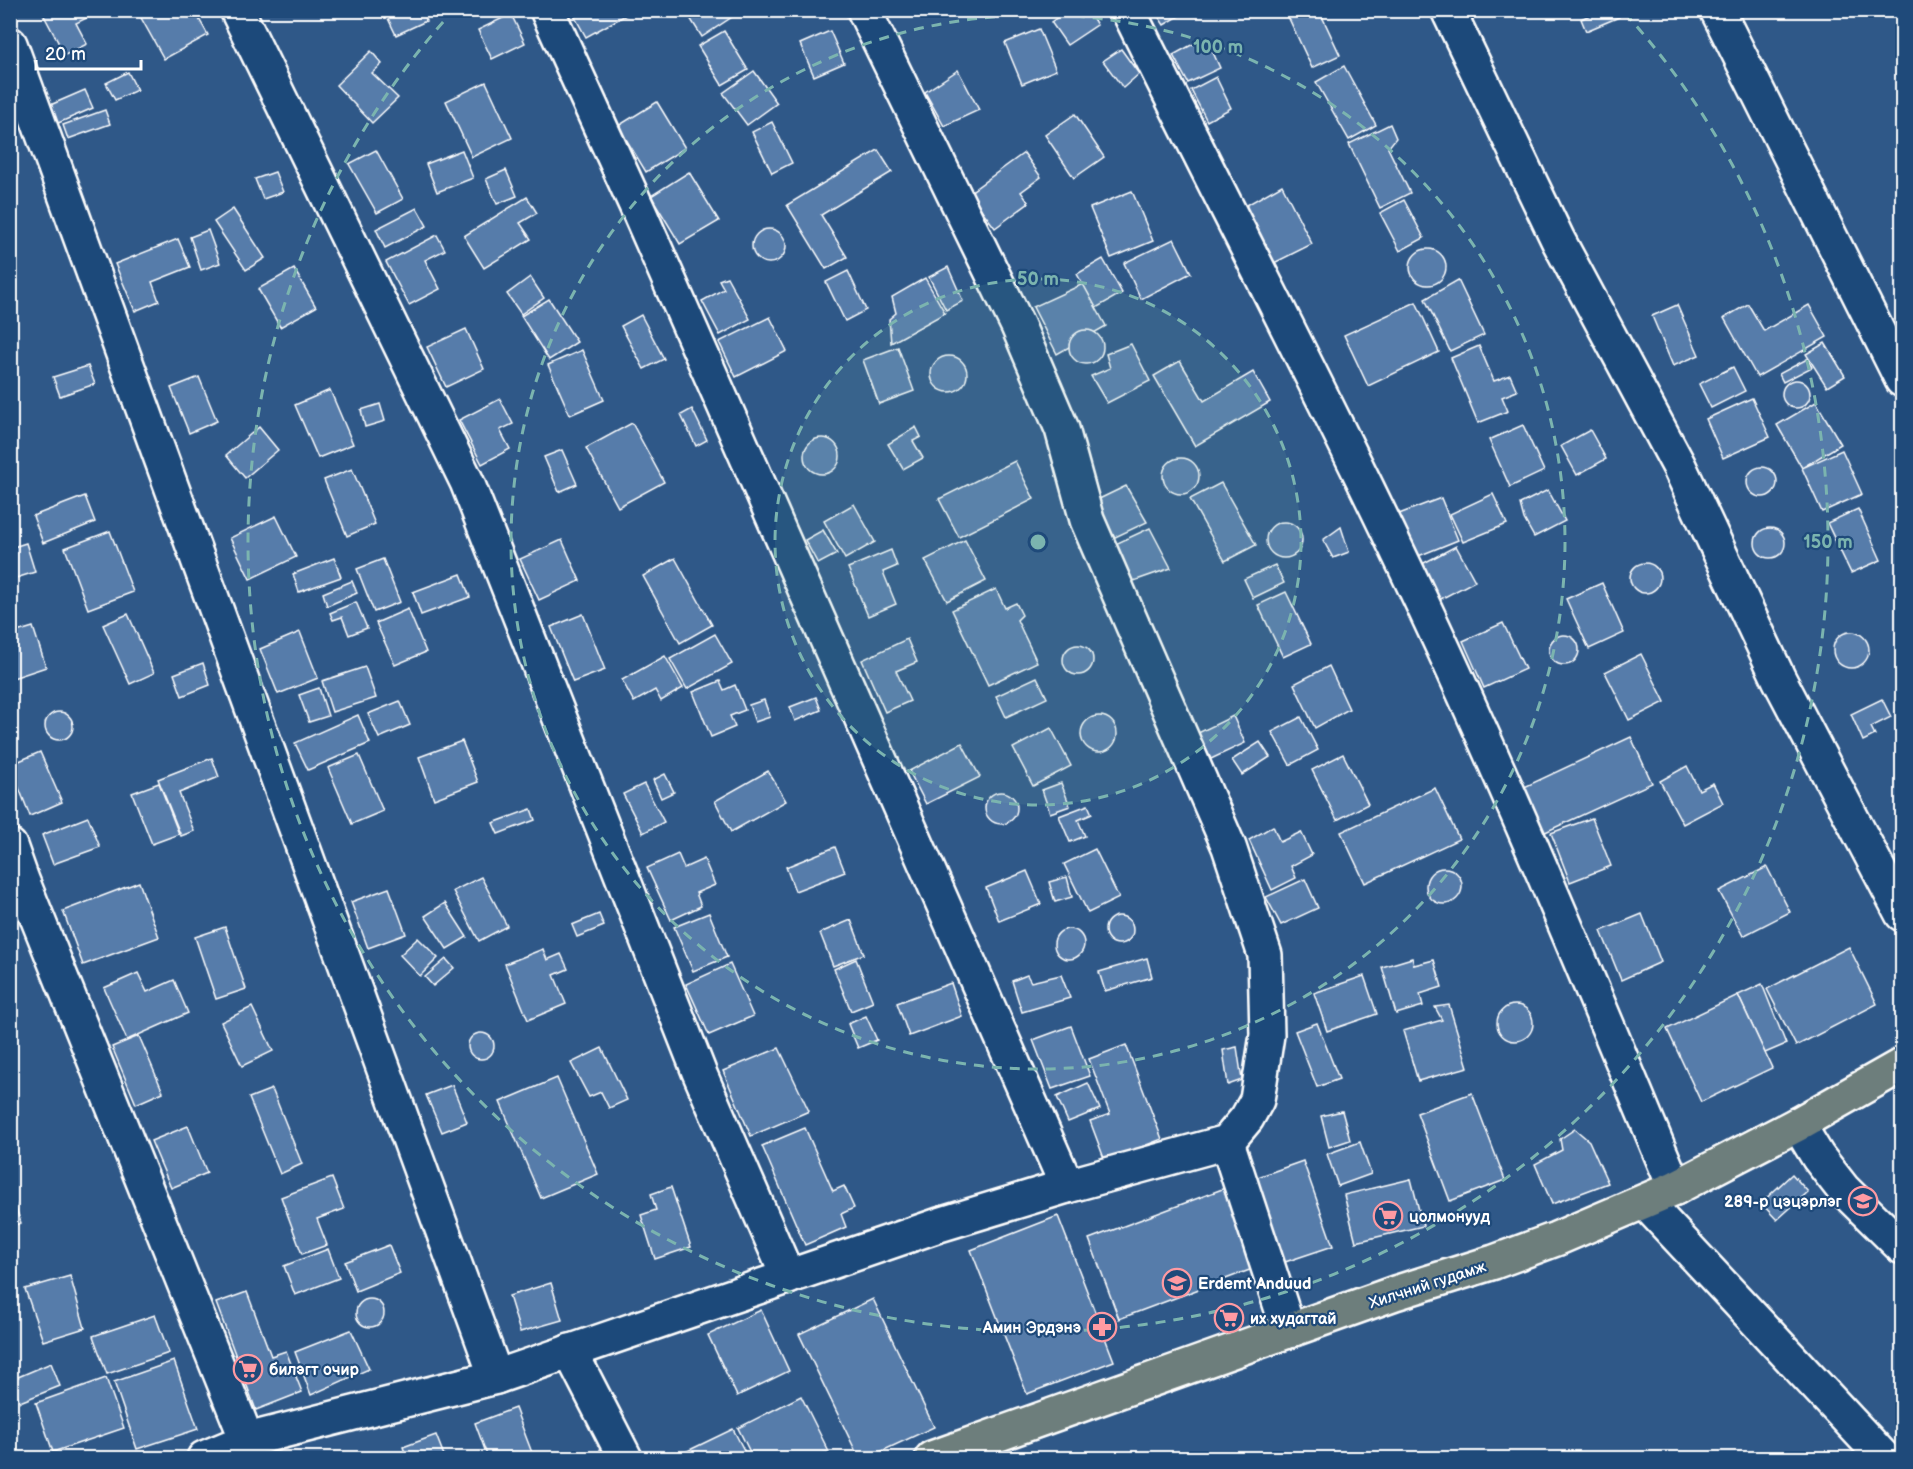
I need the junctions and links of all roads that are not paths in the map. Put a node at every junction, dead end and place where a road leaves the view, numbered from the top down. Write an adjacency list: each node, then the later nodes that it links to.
1 (237, 10): 18 (street)
2 (547, 10): 14 (street)
3 (864, 10): 13 (street)
4 (1128, 10): 15 (street)
5 (1448, 10): 10 (street)
6 (1717, 10): 8 (street)
7 (10, 44): 21 (street)
8 (1902, 380)
9 (10, 846): 22 (street)
10 (1902, 914)
11 (1902, 1065): 12 (main road, Хилчний гудамж)
12 (1798, 1124): 15 (main road, Хилчний гудамж); 17 (street)
13 (1227, 1142): 14 (street); 19 (street)
14 (1067, 1186): 18 (street)
15 (1675, 1188): 16 (main road, Хилчний гудамж)
16 (1645, 1202): 19 (main road, Хилчний гудамж); 26 (street)
17 (1902, 1247)
18 (788, 1277): 20 (street)
19 (1289, 1331): 25 (main road, Хилчний гудамж)
20 (570, 1352): 21 (street); 24 (street)
21 (496, 1377): 22 (street)
22 (247, 1440): 23 (street)
23 (204, 1458)
24 (625, 1458)
25 (932, 1458)
26 (1884, 1458)

